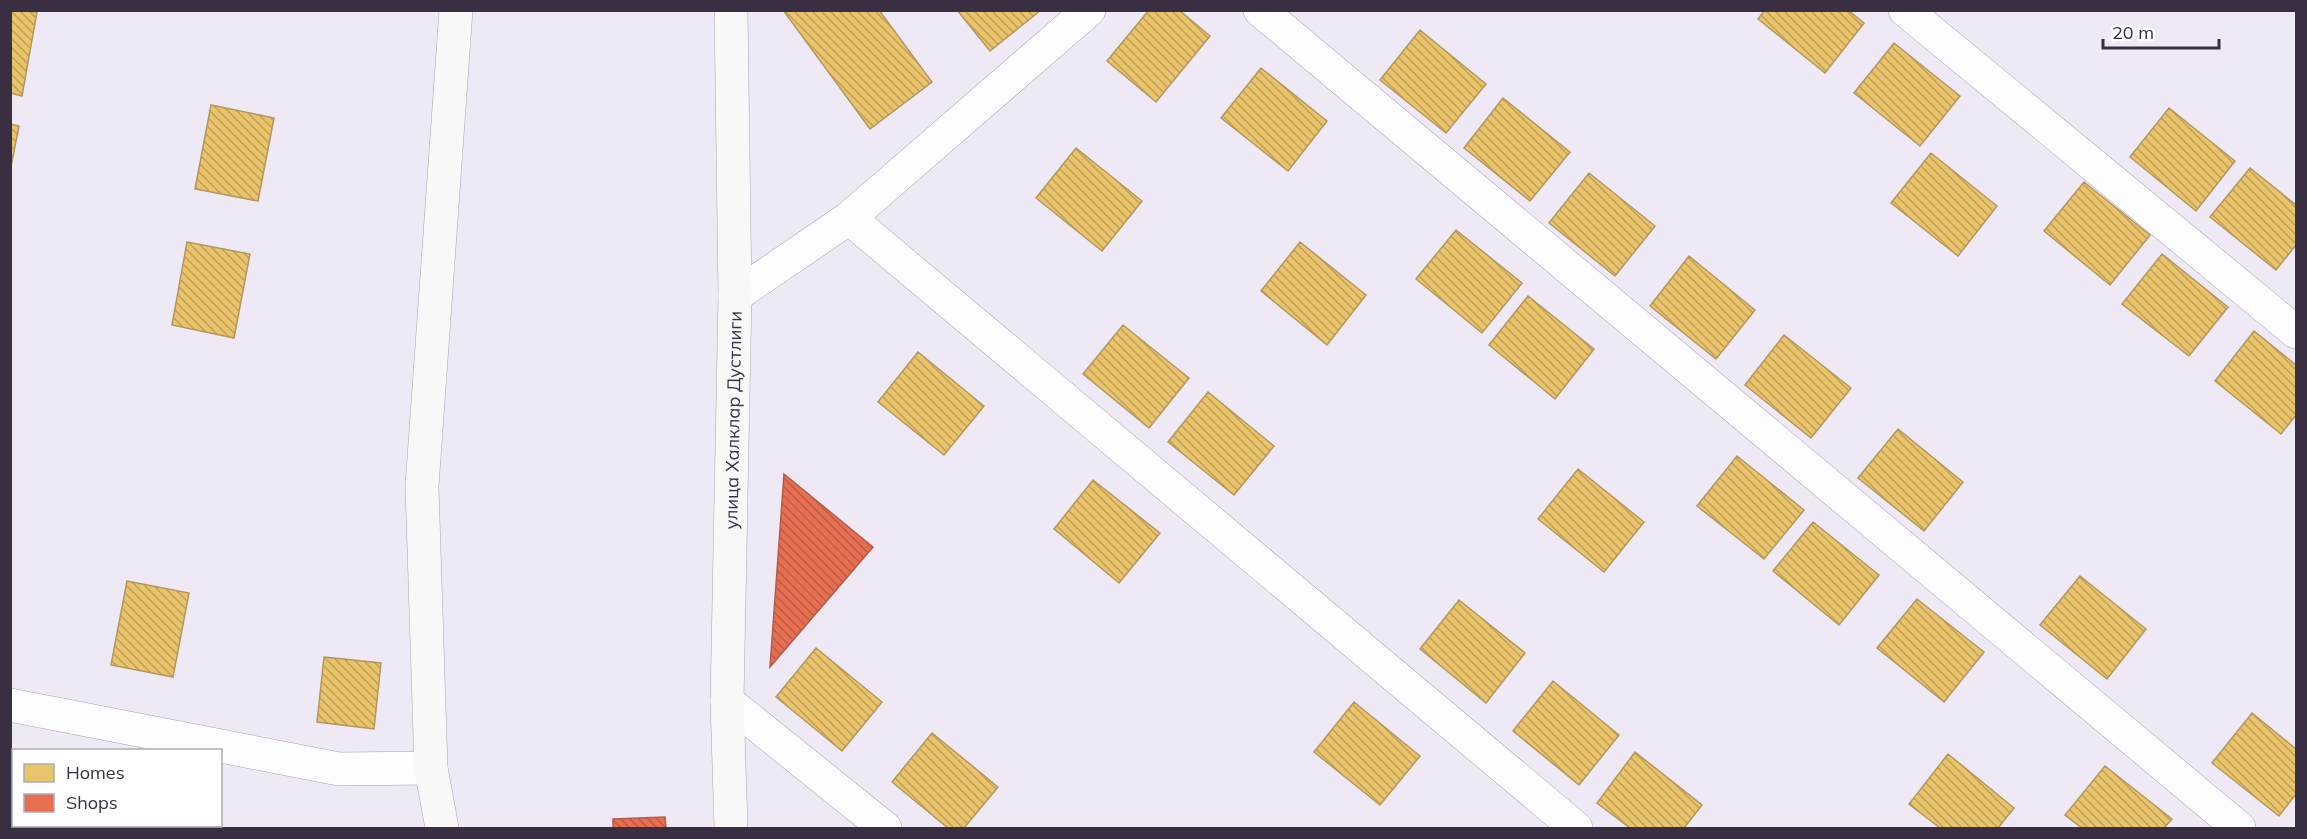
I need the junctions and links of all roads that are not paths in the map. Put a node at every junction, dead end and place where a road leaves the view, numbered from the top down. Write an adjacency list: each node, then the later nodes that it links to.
1 (456, 10): 11 (street)
2 (731, 10): 7 (street, улица Халклар Дустлиги)
3 (1089, 10): 6 (street)
4 (1260, 10): 16 (street)
5 (1905, 10): 8 (street)
6 (849, 218): 7 (street); 15 (street)
7 (735, 296): 9 (street, улица Халклар Дустлиги)
8 (2296, 332)
9 (728, 701): 13 (street, улица Халклар Дустлиги); 14 (street)
10 (10, 705): 11 (street)
11 (431, 768): 12 (street)
12 (442, 828)
13 (731, 828)
14 (885, 828)
15 (1576, 828)
16 (2240, 828)

